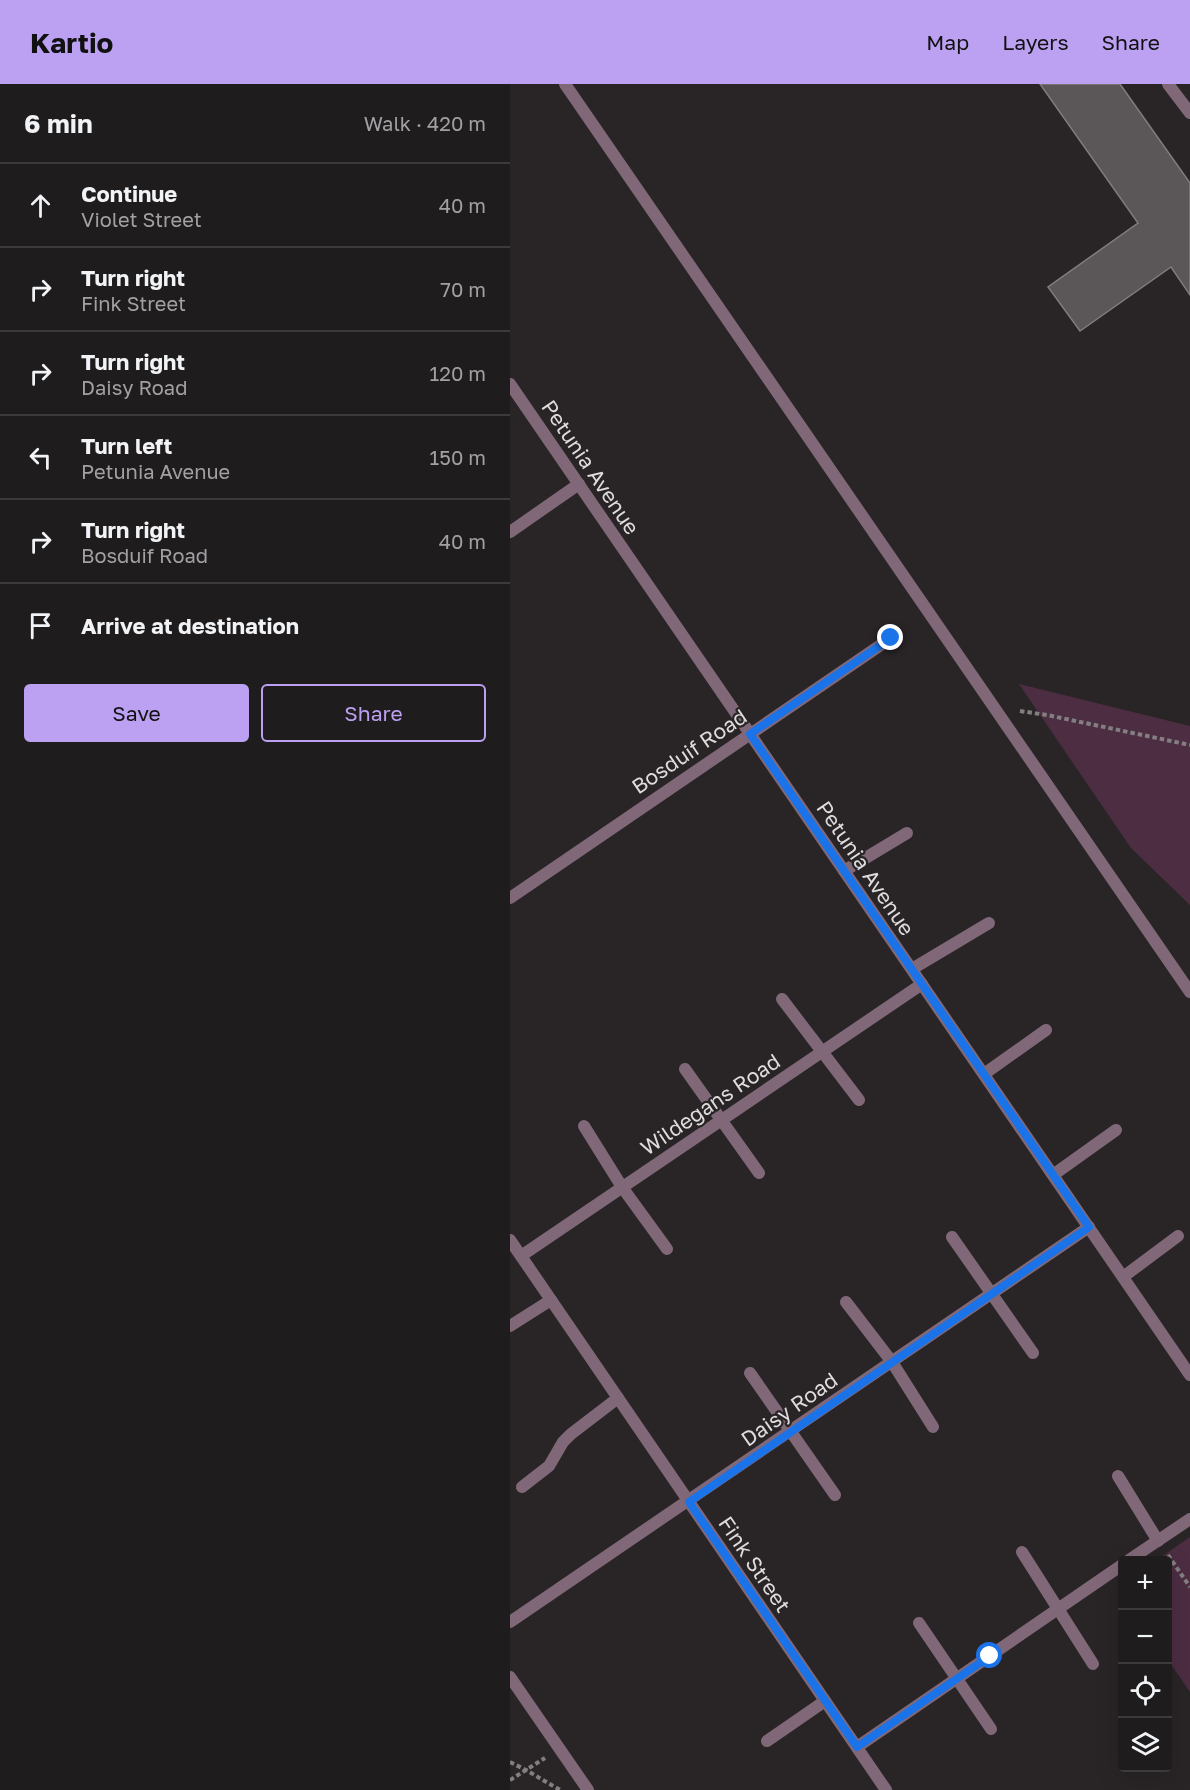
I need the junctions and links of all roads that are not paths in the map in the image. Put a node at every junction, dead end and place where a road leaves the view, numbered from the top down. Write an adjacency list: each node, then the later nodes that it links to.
1 (565, 84): 15 (street)
2 (1168, 84): 3 (street)
3 (1190, 113)
4 (510, 384): 5 (street, Petunia Avenue)
5 (579, 484): 6 (street); 8 (street, Petunia Avenue)
6 (510, 532)
7 (891, 638): 8 (street, Bosduif Road)
8 (750, 734): 10 (street, Petunia Avenue); 11 (street, Bosduif Road)
9 (907, 833): 10 (street)
10 (844, 871): 13 (street, Petunia Avenue)
11 (510, 898)
12 (989, 923): 13 (street)
13 (912, 969): 14 (street, Petunia Avenue)
14 (922, 984): 18 (street, Wildegans Road); 20 (street, Petunia Avenue)
15 (1190, 992)
16 (782, 999): 18 (street)
17 (1046, 1030): 20 (street)
18 (823, 1051): 21 (street); 22 (street, Wildegans Road)
19 (685, 1069): 22 (street)
20 (984, 1074): 26 (street, Petunia Avenue)
21 (859, 1100)
22 (722, 1119): 25 (street); 27 (street, Wildegans Road)
23 (584, 1126): 27 (street)
24 (1116, 1130): 26 (street)
25 (759, 1173)
26 (1053, 1175): 28 (street, Petunia Avenue)
27 (622, 1187): 32 (street); 33 (street, Wildegans Road)
28 (1089, 1227): 34 (street, Petunia Avenue); 35 (street, Daisy Road)
29 (1178, 1236): 34 (street)
30 (952, 1237): 35 (street)
31 (510, 1240): 33 (street, Fink Street)
32 (667, 1249)
33 (520, 1256): 36 (street, Fink Street)
34 (1123, 1277): 42 (street, Petunia Avenue)
35 (992, 1293): 39 (street); 40 (street, Daisy Road)
36 (551, 1300): 38 (street); 43 (street, Fink Street)
37 (846, 1302): 40 (street)
38 (510, 1326)
39 (1033, 1353)
40 (892, 1362): 44 (street); 45 (street, Daisy Road)
41 (750, 1373): 45 (street)
42 (1190, 1375)
43 (618, 1398): 47 (street); 49 (street, Fink Street)
44 (933, 1427)
45 (789, 1432): 48 (street); 49 (street, Daisy Road)
46 (1118, 1476): 51 (street)
47 (522, 1487)
48 (835, 1495)
49 (689, 1502): 56 (street, Daisy Road); 61 (street, Fink Street)
50 (1190, 1519): 51 (street)
51 (1158, 1541): 53 (street)
52 (1022, 1552): 55 (street)
53 (1135, 1556)
54 (1118, 1568): 55 (street)
55 (1059, 1609): 58 (street); 60 (street)
56 (510, 1622)
57 (919, 1623): 60 (street)
58 (1094, 1664)
59 (510, 1677): 65 (street)
60 (956, 1679): 62 (street); 64 (street)
61 (825, 1701): 63 (street); 64 (street, Fink Street)
62 (991, 1729)
63 (767, 1741)
64 (857, 1747): 66 (street, Fink Street)
65 (588, 1790)
66 (886, 1790)

